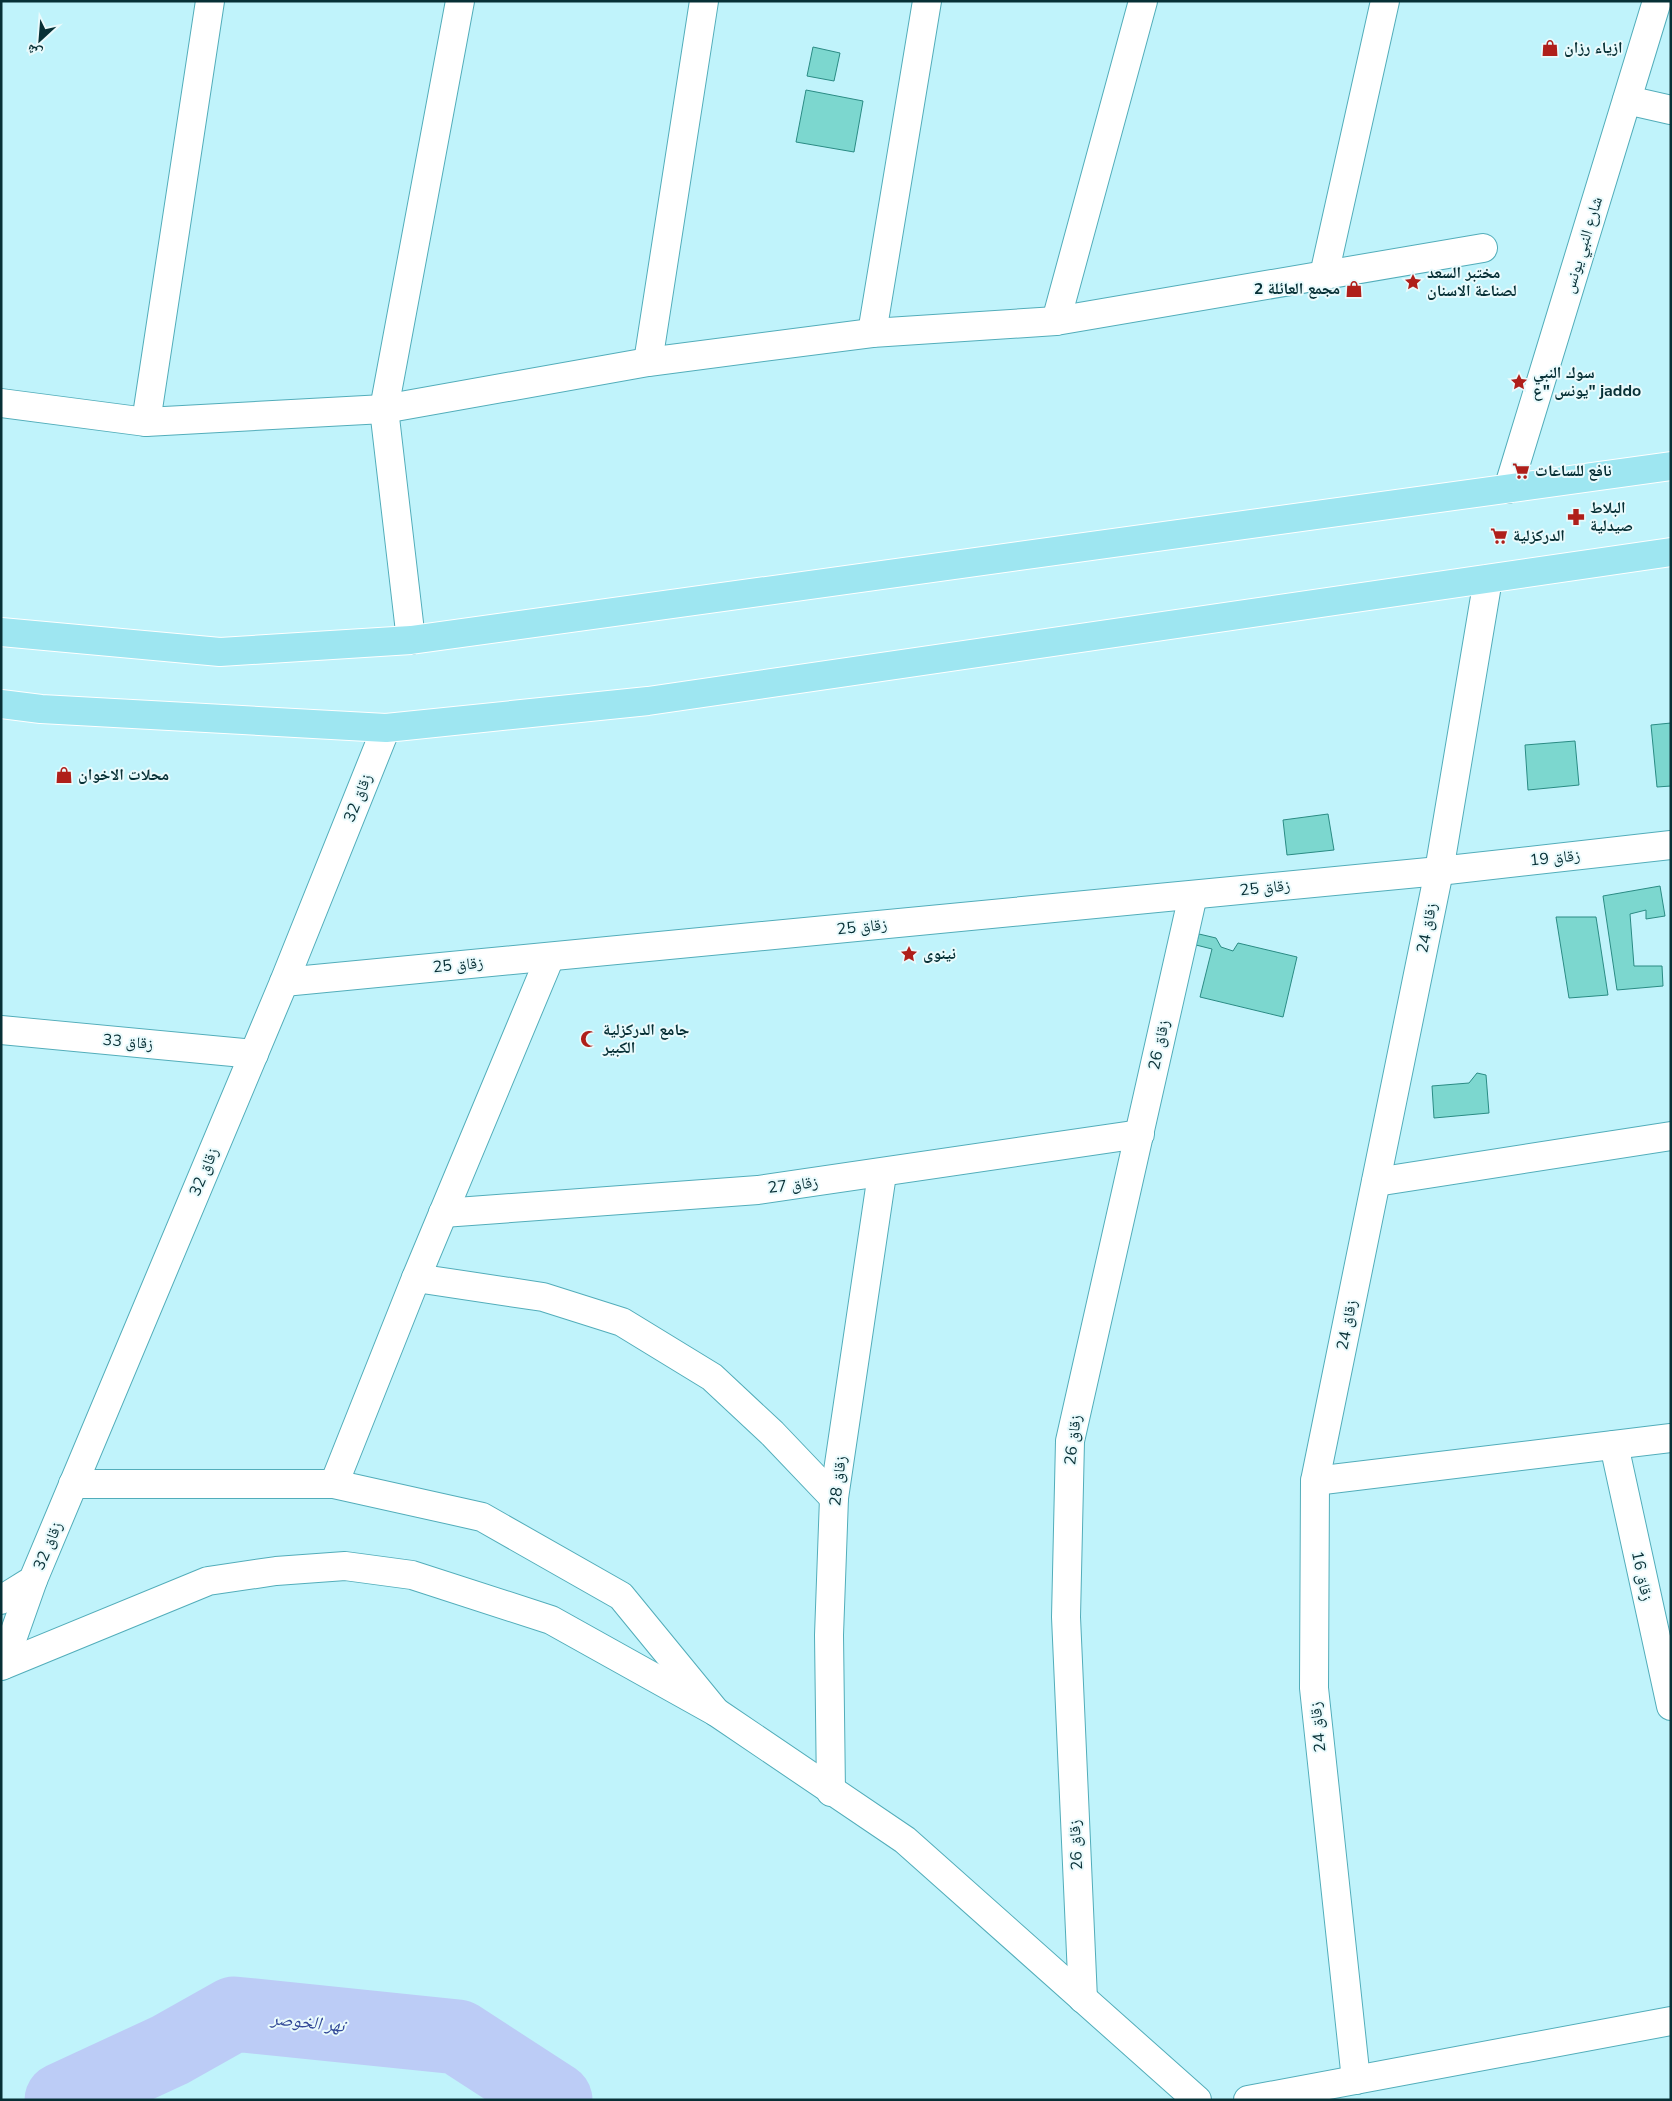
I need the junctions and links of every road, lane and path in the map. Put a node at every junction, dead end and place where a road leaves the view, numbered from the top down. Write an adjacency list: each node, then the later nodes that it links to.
1 (210, 1): 17 (street)
2 (460, 1): 16 (street)
3 (704, 1): 14 (street)
4 (926, 1): 13 (street)
5 (1143, 1): 12 (street)
6 (1385, 1): 11 (street)
7 (1657, 1): 8 (street, شارع النبي يونس)
8 (1627, 100): 9 (street); 19 (street, شارع النبي يونس)
9 (1671, 110)
10 (1483, 248): 11 (street)
11 (1324, 275): 12 (street)
12 (1056, 321): 13 (street)
13 (872, 333): 14 (street)
14 (648, 362): 16 (street)
15 (1, 403): 17 (street)
16 (384, 409): 17 (street); 23 (street)
17 (146, 422)
18 (1671, 466): 19 (main road)
19 (1508, 489): 23 (main road)
20 (1671, 552): 21 (main road)
21 (1488, 579): 25 (main road); 27 (street, زقاق 24)
22 (1, 632): 23 (main road)
23 (411, 640)
24 (1, 704): 25 (main road)
25 (386, 728): 30 (street, زقاق 32)
26 (1671, 845): 27 (street, زقاق 19)
27 (1439, 871): 28 (street, زقاق 25); 36 (street, زقاق 24)
28 (1193, 895): 29 (street, زقاق 25); 33 (street, زقاق 26)
29 (550, 957): 30 (street, زقاق 25); 37 (street)
30 (284, 982): 32 (street, زقاق 32)
31 (1, 1030): 32 (street, زقاق 33)
32 (254, 1054): 42 (street, زقاق 32)
33 (1140, 1134): 35 (street, زقاق 27); 51 (street, زقاق 26)
34 (1671, 1136): 36 (street)
35 (882, 1174): 37 (street, زقاق 27); 44 (street, زقاق 28)
36 (1376, 1182): 41 (street, زقاق 24)
37 (444, 1213): 38 (street)
38 (416, 1278): 43 (street); 44 (street)
39 (1671, 1438): 40 (street)
40 (1614, 1445): 41 (street); 48 (street, زقاق 16)
41 (1315, 1481): 53 (street, زقاق 24)
42 (73, 1484): 43 (street); 45 (street, زقاق 32)
43 (334, 1484): 49 (street)
44 (834, 1498): 50 (street, زقاق 28)
45 (33, 1580): 46 (street, زقاق 32); 47 (street)
46 (1, 1600)
47 (2, 1665): 49 (street)
48 (1671, 1706)
49 (716, 1712): 50 (street)
50 (831, 1792): 51 (street)
51 (1084, 1998): 54 (street)
52 (1671, 2021): 53 (street)
53 (1356, 2080): 55 (street)
54 (1197, 2100)
55 (1248, 2100)

